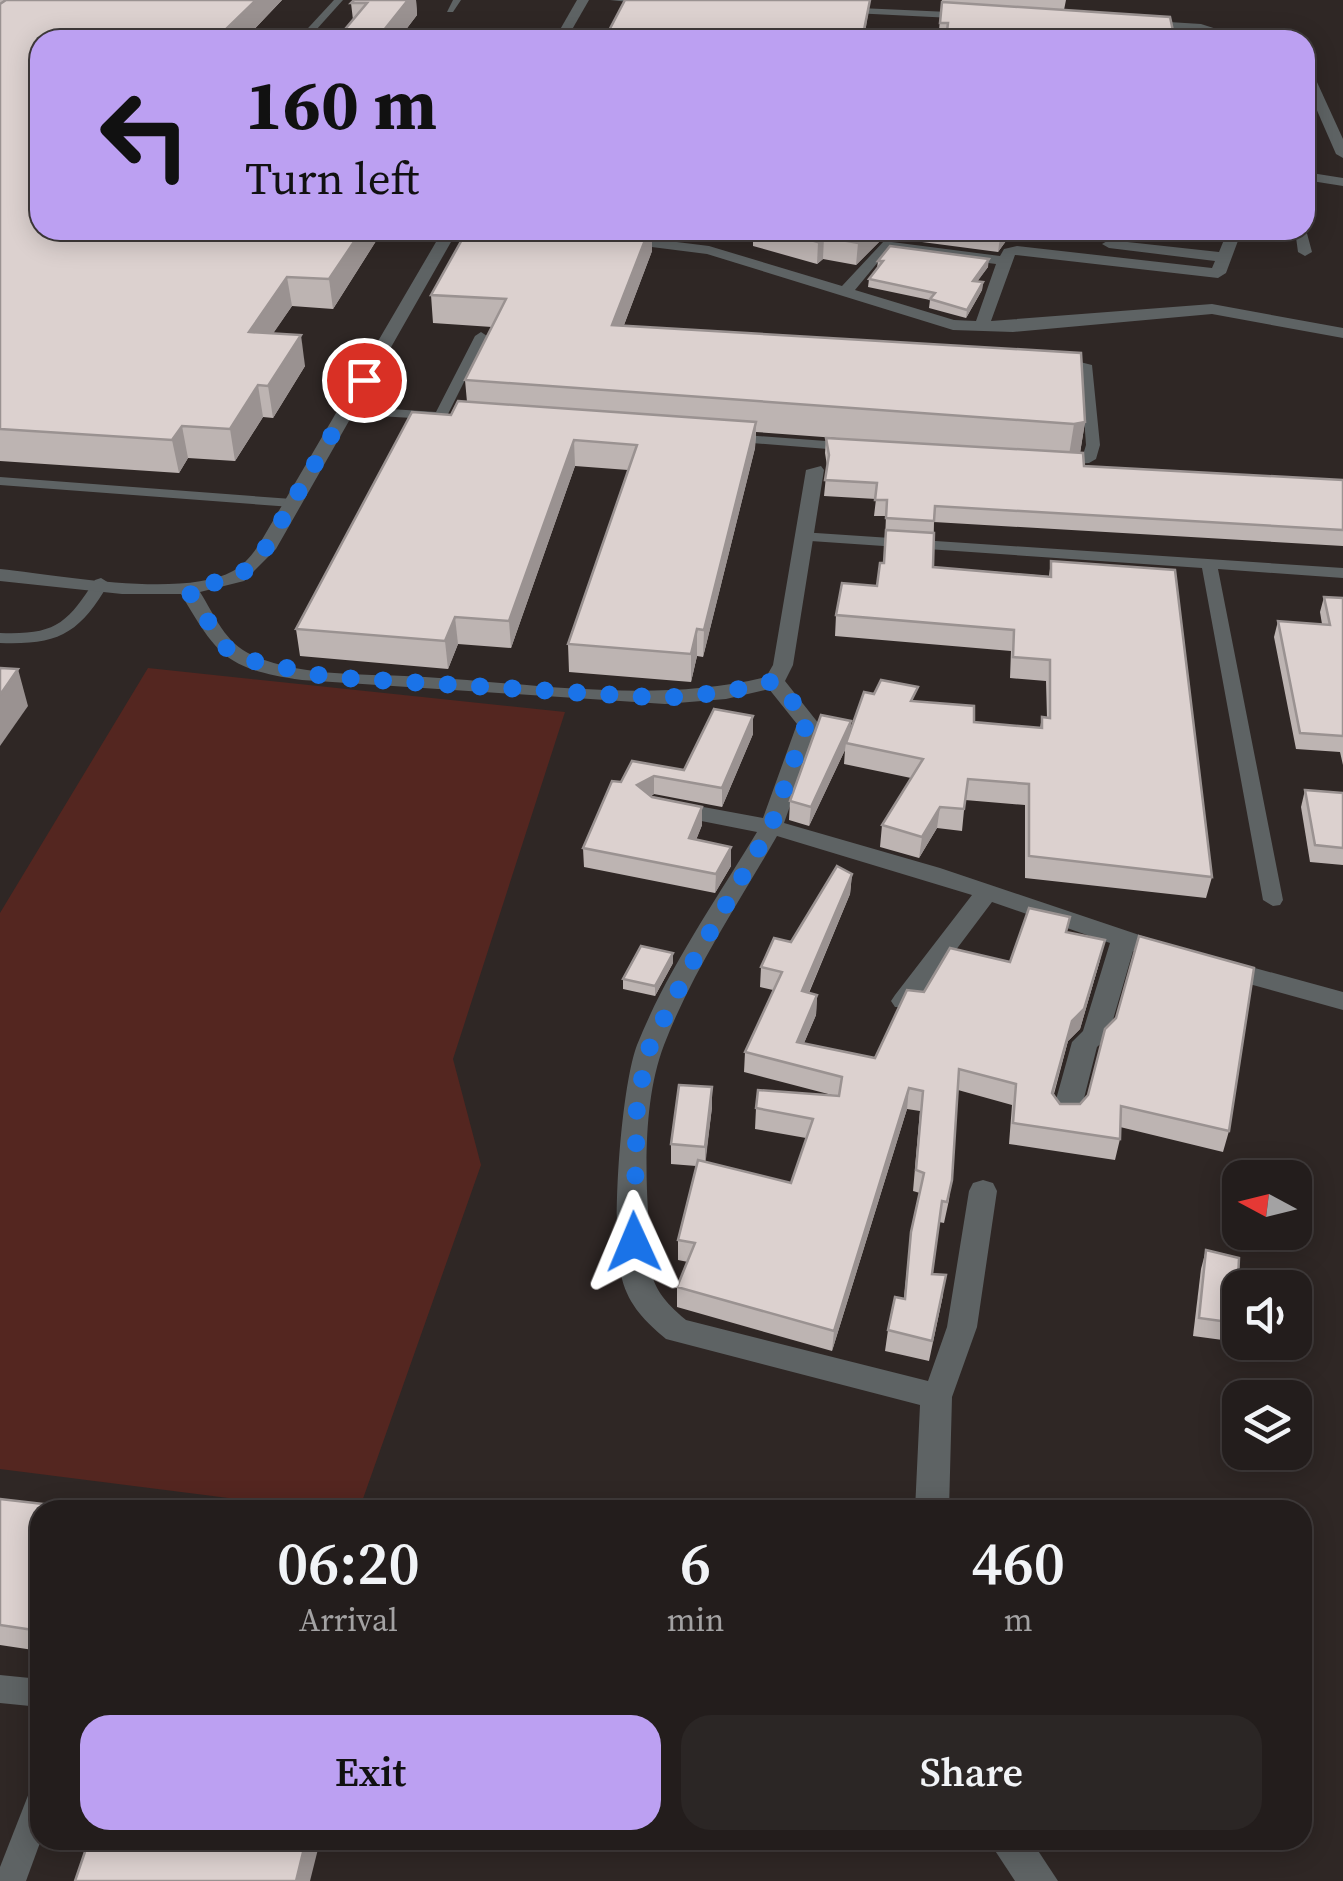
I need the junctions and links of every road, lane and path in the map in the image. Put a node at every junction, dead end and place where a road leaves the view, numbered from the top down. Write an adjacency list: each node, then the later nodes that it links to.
1 (339, 0): 10 (lane)
2 (457, 0): 6 (lane)
3 (583, 0): 11 (street)
4 (616, 0): 5 (street)
5 (674, 2)
6 (450, 10)
7 (828, 10): 8 (street)
8 (984, 16)
9 (1121, 22): 12 (street)
10 (311, 30)
11 (566, 30)
12 (1210, 30)
13 (1315, 91): 14 (street)
14 (1343, 154)
15 (1315, 178): 16 (street)
16 (1343, 182)
17 (444, 240): 31 (street)
18 (670, 240): 25 (street)
19 (1052, 240): 24 (street)
20 (1231, 240): 24 (street)
21 (1303, 240): 22 (street)
22 (1305, 252)
23 (1005, 261): 24 (street); 25 (street); 27 (street)
24 (1221, 265): 26 (street)
25 (846, 291): 27 (street)
26 (1212, 309): 27 (street); 28 (street)
27 (981, 328)
28 (1343, 333)
29 (481, 336): 32 (lane)
30 (1084, 365): 36 (lane)
31 (346, 410): 32 (lane); 39 (street)
32 (440, 416): 33 (lane)
33 (459, 418)
34 (715, 437): 35 (lane)
35 (872, 449)
36 (1030, 460)
37 (815, 470): 40 (street)
38 (0, 481): 39 (lane)
39 (292, 503): 45 (street)
40 (802, 537): 41 (lane); 47 (street)
41 (1210, 563): 42 (lane); 51 (lane)
42 (1343, 573)
43 (0, 576): 44 (street)
44 (101, 583): 45 (street); 46 (lane)
45 (188, 590): 47 (street)
46 (0, 638)
47 (774, 681): 49 (street)
48 (653, 804): 49 (street)
49 (771, 827): 50 (street); 57 (street)
50 (985, 895): 52 (street); 53 (street)
51 (1273, 900)
52 (1123, 941): 54 (street); 55 (street)
53 (904, 1001)
54 (1343, 1001)
55 (1066, 1114)
56 (983, 1191): 57 (street)
57 (936, 1396): 58 (street)
58 (932, 1500)
59 (0, 1689): 60 (lane)
60 (30, 1693)
61 (30, 1830): 63 (lane)
62 (1015, 1850): 64 (street)
63 (10, 1881)
64 (1039, 1881)

